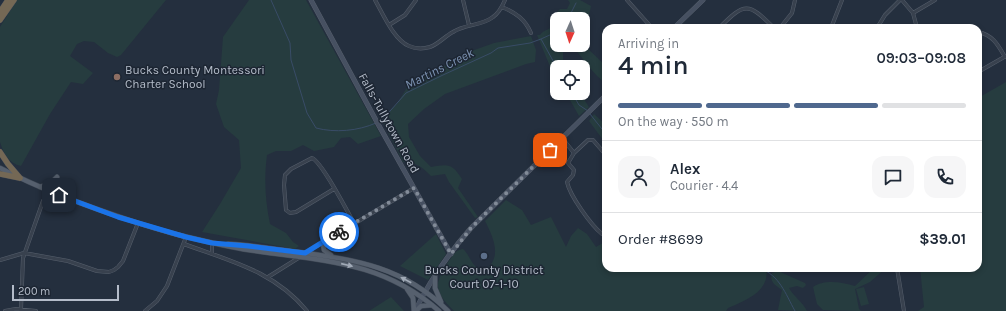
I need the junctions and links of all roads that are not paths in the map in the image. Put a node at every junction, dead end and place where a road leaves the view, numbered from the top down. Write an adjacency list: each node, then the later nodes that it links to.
1 (8, 0): 14 (highway); 16 (highway)
2 (14, 0): 18 (highway)
3 (311, 0): 43 (main road, Falls-Tullytown Road)
4 (375, 0): 19 (street)
5 (416, 0): 19 (street)
6 (463, 0): 28 (street)
7 (505, 0): 15 (street)
8 (627, 0): 20 (street)
9 (703, 0): 21 (main road)
10 (795, 0): 24 (street)
11 (842, 0): 25 (street)
12 (901, 0): 17 (street); 26 (street)
13 (936, 0): 17 (street)
14 (0, 7)
15 (502, 7): 28 (street); 29 (street)
16 (0, 12)
17 (913, 13): 27 (street)
18 (0, 20)
19 (389, 24): 28 (street)
20 (648, 24)
21 (678, 24)
22 (723, 24): 23 (street)
23 (770, 24)
24 (783, 24)
25 (833, 24)
26 (879, 24)
27 (916, 24)
28 (470, 25)
29 (531, 33)
30 (982, 33): 31 (street)
31 (1005, 57): 32 (street)
32 (982, 70)
33 (602, 101): 34 (main road)
34 (562, 138): 37 (street); 56 (main road)
35 (602, 150): 37 (street)
36 (0, 152): 41 (highway)
37 (574, 153): 48 (street)
38 (0, 168): 41 (main road)
39 (0, 174): 41 (highway)
40 (57, 177): 42 (main road)
41 (20, 178): 42 (main road)
42 (40, 187): 45 (main road)
43 (414, 188): 47 (street); 56 (main road, Falls-Tullytown Road)
44 (334, 189): 44 (street); 47 (street)
45 (50, 191): 46 (main road); 53 (street)
46 (138, 223): 49 (main road); 53 (street)
47 (354, 223): 50 (street)
48 (602, 234)
49 (186, 237): 51 (main road); 52 (street)
50 (323, 242): 54 (street); 57 (main road)
51 (212, 243): 54 (main road); 55 (street); 58 (main road)
52 (184, 244): 55 (street); 71 (street)
53 (24, 253): 59 (street); 68 (street)
54 (305, 253): 57 (main road)
55 (212, 254): 61 (street)
56 (451, 254): 62 (main road)
57 (332, 256): 64 (main road, one-way to 57)
58 (300, 257): 61 (street); 63 (main road, one-way to 63)
59 (0, 260)
60 (898, 272): 76 (street)
61 (268, 277): 72 (street)
62 (435, 277): 64 (main road); 67 (main road)
63 (400, 283): 65 (main road); 73 (main road)
64 (425, 291): 65 (main road); 67 (main road)
65 (422, 297): 66 (main road); 73 (main road)
66 (432, 305): 73 (main road); 74 (main road)
67 (444, 307): 75 (main road)
68 (21, 309): 69 (street); 70 (street)
69 (5, 311)
70 (36, 311)
71 (145, 311)
72 (307, 311)
73 (415, 311)
74 (439, 311)
75 (448, 311)
76 (904, 311)

